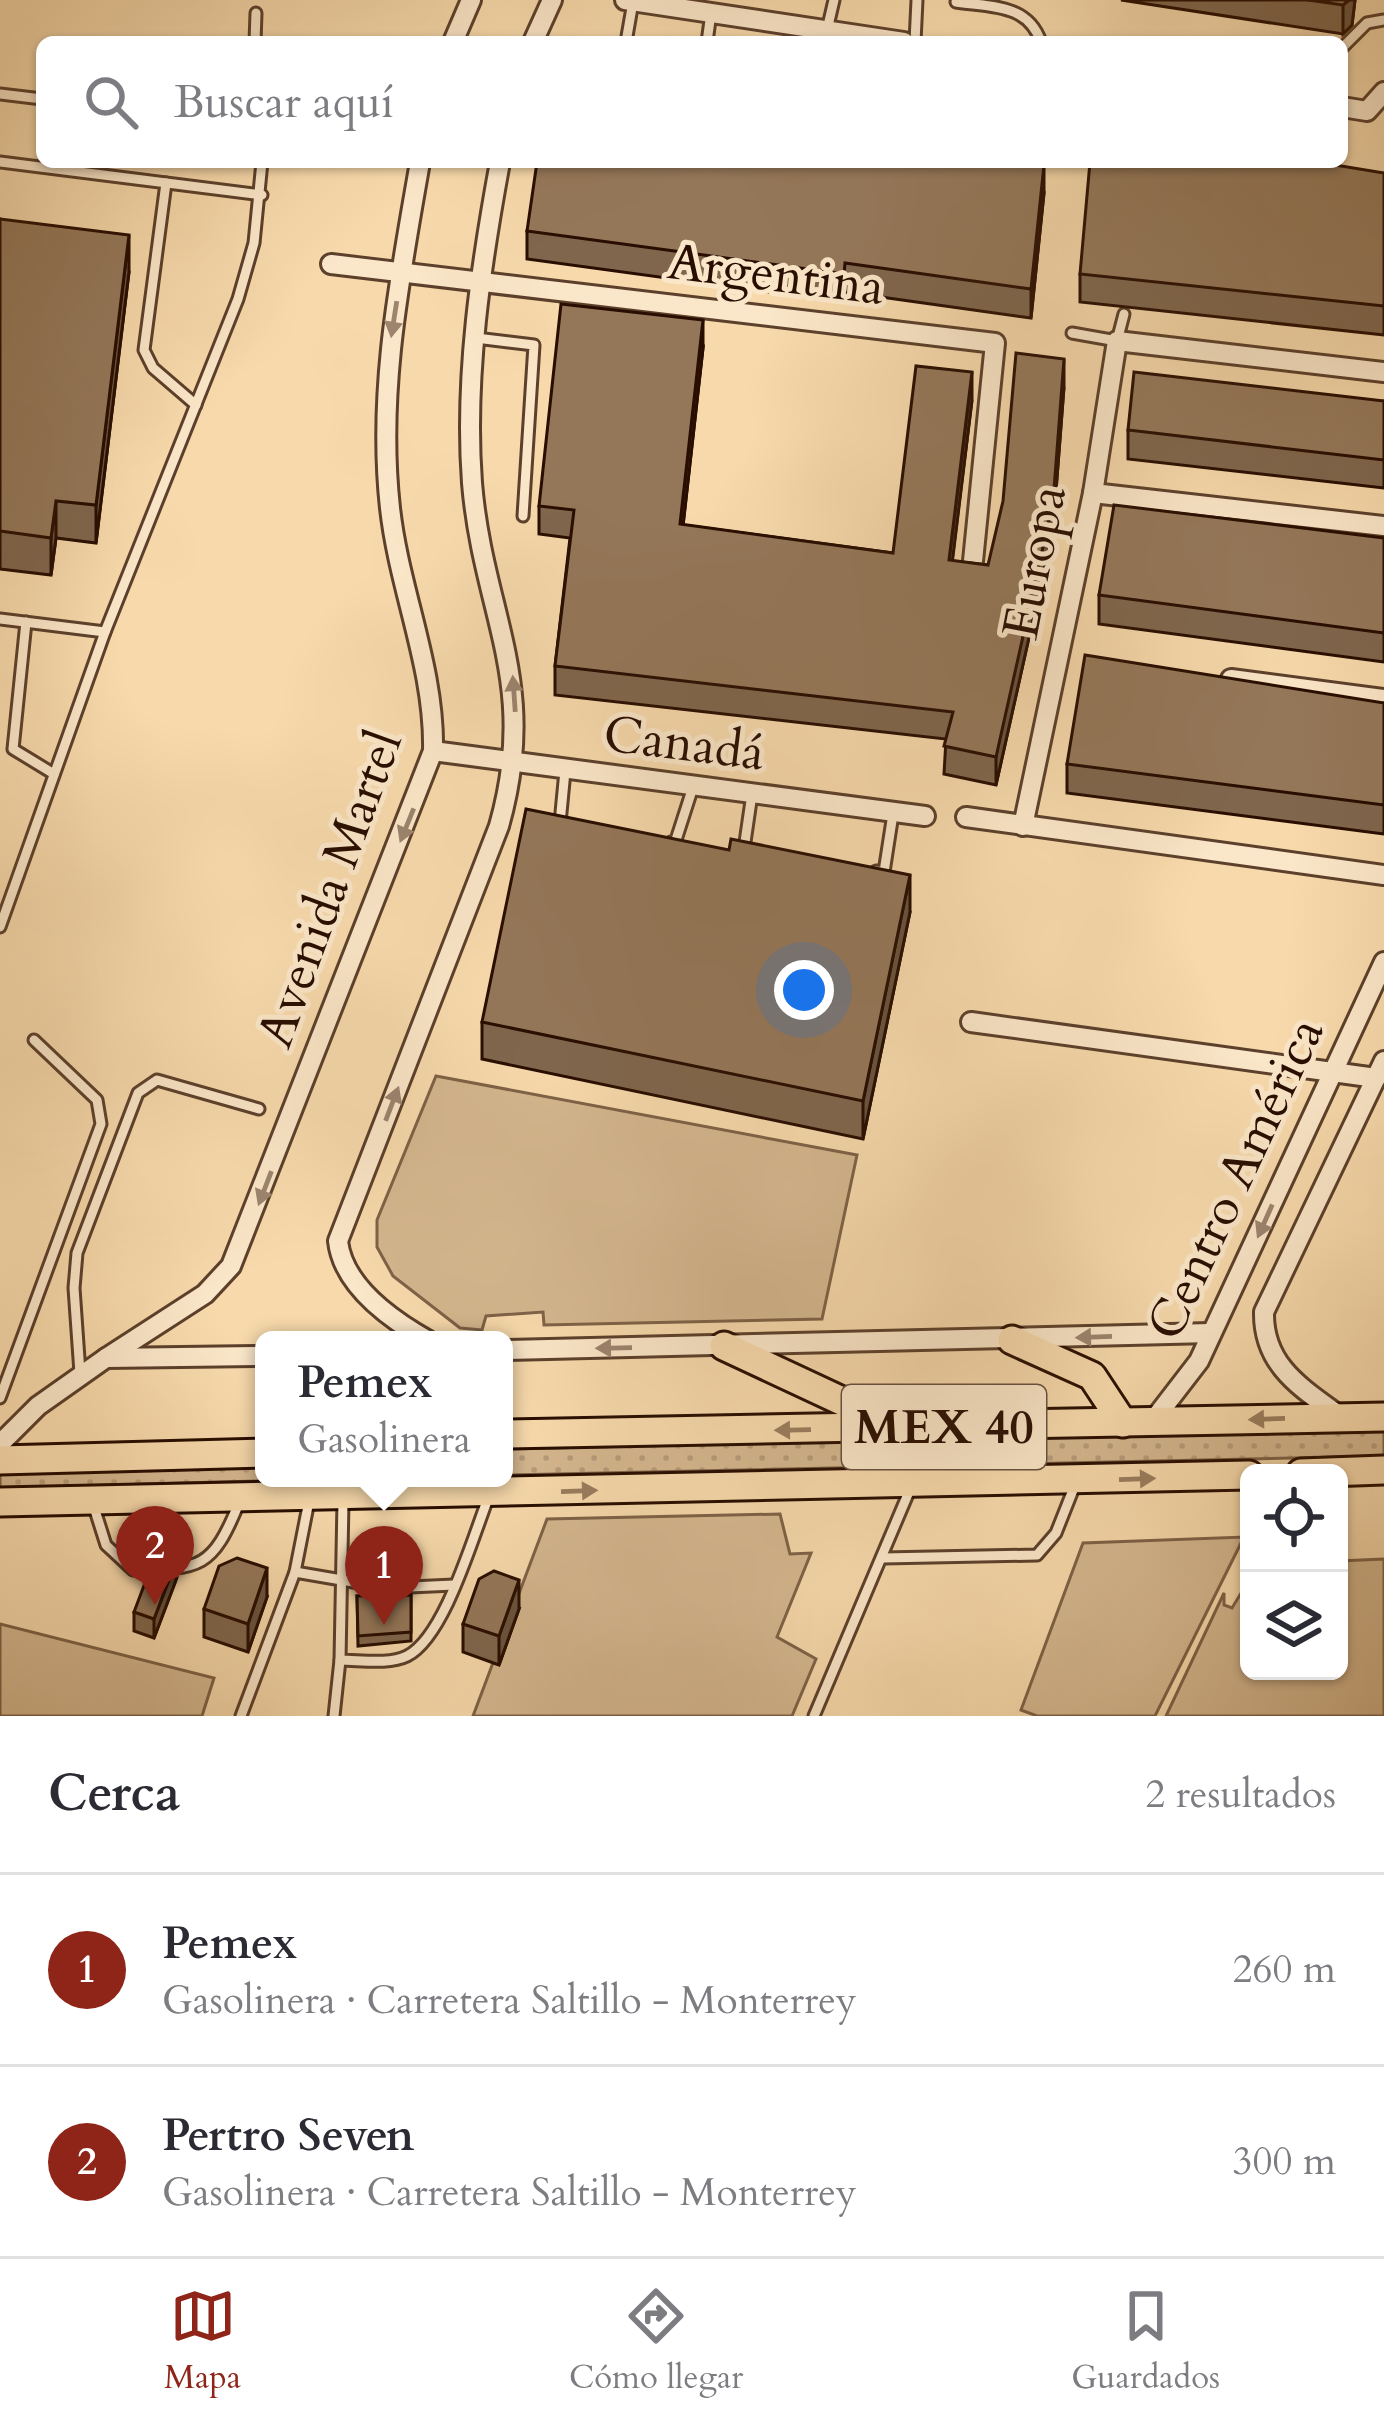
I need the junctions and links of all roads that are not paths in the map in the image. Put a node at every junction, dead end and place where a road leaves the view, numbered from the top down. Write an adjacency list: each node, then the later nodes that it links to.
1 (471, 0): 14 (street)
2 (552, 0): 15 (street)
3 (834, 0): 11 (lane)
4 (917, 0): 19 (lane)
5 (628, 1): 7 (street); 16 (lane)
6 (956, 2): 20 (lane)
7 (686, 4): 9 (street)
8 (256, 13): 13 (lane)
9 (711, 13): 12 (street); 17 (lane)
10 (1384, 20): 21 (lane)
11 (827, 30): 12 (street); 18 (street)
12 (790, 33)
13 (255, 36)
14 (456, 36)
15 (536, 36)
16 (626, 36)
17 (708, 36)
18 (851, 36)
19 (915, 36)
20 (1039, 36)
21 (1348, 42)
22 (1384, 92): 25 (street)
23 (0, 94): 24 (lane)
24 (36, 98)
25 (1375, 112)
26 (0, 162): 27 (lane)
27 (36, 164)
28 (67, 168): 32 (lane)
29 (262, 168): 33 (lane)
30 (419, 168): 35 (street, Avenida Martel)
31 (499, 168): 36 (street)
32 (166, 183): 33 (lane); 42 (lane)
33 (262, 195): 42 (lane)
34 (331, 264): 35 (street, Argentina)
35 (401, 274): 36 (street, Argentina); 54 (street, Avenida Martel, one-way to 54)
36 (482, 283): 39 (street); 46 (street, Argentina)
37 (1124, 314): 40 (lane, Europa)
38 (1072, 333): 40 (lane)
39 (476, 338): 44 (lane); 55 (street, one-way to 39)
40 (1118, 341): 41 (street); 43 (street, Europa)
41 (1384, 372)
42 (196, 405): 49 (lane)
43 (1093, 493): 45 (street); 50 (street, Europa)
44 (523, 516)
45 (1384, 526)
46 (974, 561)
47 (0, 619): 48 (lane)
48 (26, 622): 49 (lane); 57 (lane)
49 (105, 632): 57 (lane)
50 (1060, 657): 51 (street); 64 (street, Europa)
51 (1083, 660)
52 (1198, 675): 53 (street)
53 (1384, 699)
54 (433, 751): 55 (street, Canadá); 84 (street, Avenida Martel, one-way to 84)
55 (513, 765): 56 (street, Canadá); 76 (street, one-way to 55)
56 (565, 771): 58 (street, Canadá); 63 (lane)
57 (54, 775): 69 (lane)
58 (693, 787): 59 (street, Canadá); 65 (lane)
59 (752, 794): 60 (street, Canadá); 66 (lane)
60 (893, 812): 61 (street, Canadá); 67 (lane)
61 (925, 816)
62 (966, 817): 64 (street)
63 (580, 826)
64 (1024, 826): 68 (street)
65 (652, 839)
66 (767, 855)
67 (861, 869)
68 (1384, 875)
69 (0, 927)
70 (1384, 962): 73 (street, Centro América)
71 (970, 1022): 73 (street)
72 (34, 1040): 82 (lane)
73 (1333, 1069): 74 (street); 77 (street, Centro América, one-way to 77)
74 (1380, 1069): 87 (street, Centro América)
75 (259, 1109): 85 (lane)
76 (416, 1331)
77 (1211, 1333): 78 (street, one-way to 78); 89 (street, Centro América)
78 (1012, 1340): 79 (street); 89 (main road)
79 (724, 1346): 80 (street, one-way to 80); 90 (main road)
80 (513, 1350)
81 (0, 1353): 82 (lane)
82 (17, 1356): 86 (lane)
83 (255, 1356): 84 (street)
84 (106, 1358): 85 (street, Avenida Martel)
85 (80, 1373): 93 (street, Avenida Martel)
86 (0, 1398)
87 (1341, 1417): 88 (main road, MEX 40); 89 (main road, MEX 40, one-way to 89)
88 (1384, 1417)
89 (1137, 1423): 90 (main road, MEX 40)
90 (901, 1429): 91 (main road, MEX 40, one-way to 91)
91 (513, 1434)
92 (255, 1438): 93 (main road)
93 (0, 1444)
94 (255, 1453): 95 (main road)
95 (0, 1460)
96 (1384, 1470): 97 (main road)
97 (1348, 1471)
98 (1240, 1475): 99 (main road, MEX 40, one-way to 98)
99 (1076, 1481): 100 (main road, MEX 40); 107 (lane)
100 (913, 1482): 101 (main road, MEX 40, one-way to 100); 107 (lane)
101 (489, 1494): 104 (main road, MEX 40); 110 (lane)
102 (242, 1496): 103 (main road, MEX 40); 105 (main road, MEX 40); 105 (lane)
103 (310, 1496): 104 (main road, MEX 40); 108 (lane)
104 (343, 1496): 109 (lane)
105 (91, 1499): 106 (main road, MEX 40)
106 (0, 1502)
107 (883, 1558): 114 (lane)
108 (295, 1572): 109 (lane); 112 (lane)
109 (344, 1581): 110 (lane); 111 (lane)
110 (454, 1586): 111 (lane)
111 (340, 1660): 113 (lane)
112 (242, 1716)
113 (334, 1716)
114 (814, 1716)

